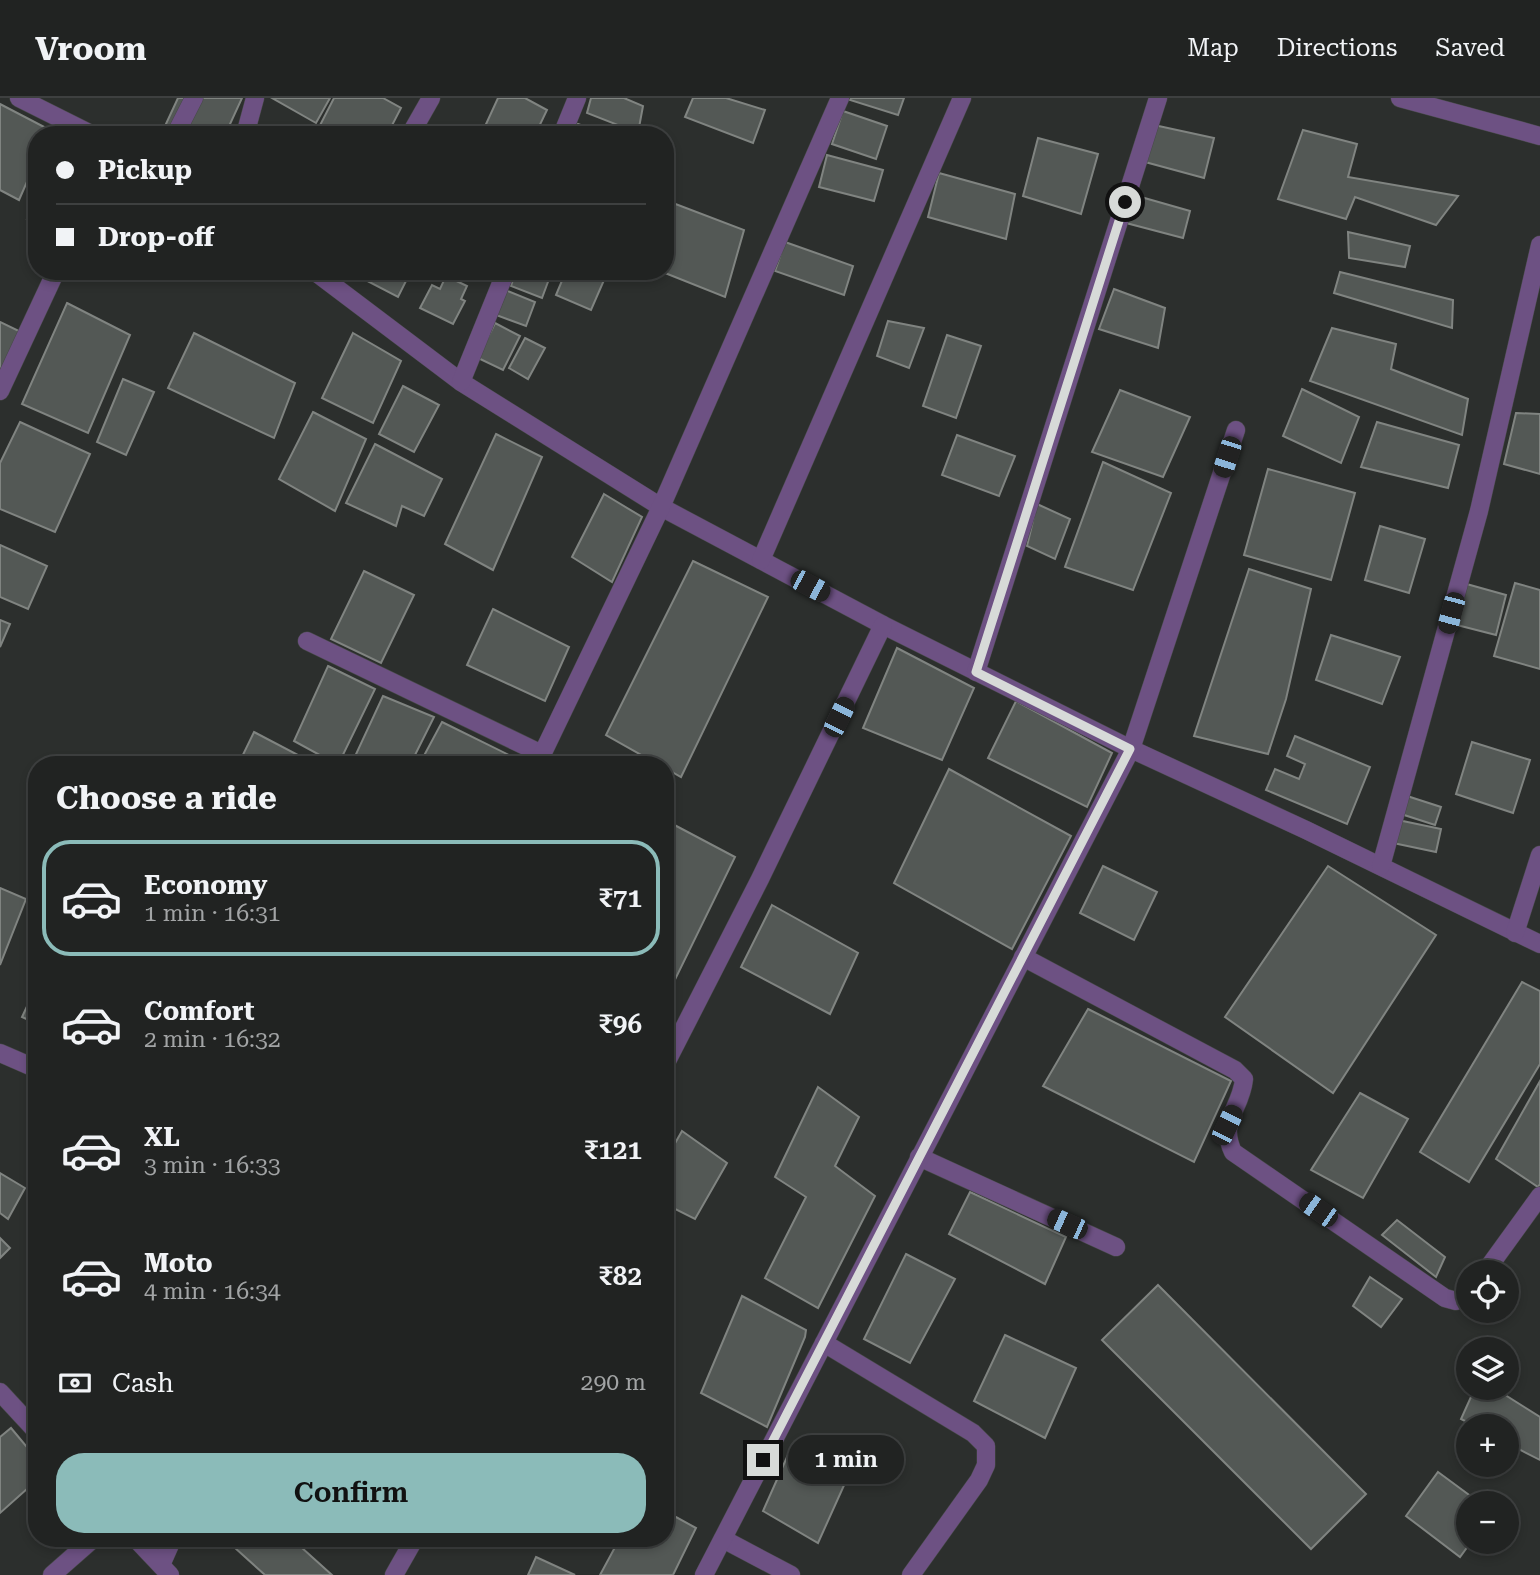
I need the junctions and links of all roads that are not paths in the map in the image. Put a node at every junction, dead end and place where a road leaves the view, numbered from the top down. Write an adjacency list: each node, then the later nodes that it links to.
1 (19, 98): 10 (street)
2 (194, 98): 11 (street)
3 (255, 98): 12 (street)
4 (431, 98): 13 (street)
5 (578, 98): 14 (street)
6 (840, 98): 23 (street)
7 (962, 98): 24 (street)
8 (1158, 98): 27 (street)
9 (1400, 98): 15 (street)
10 (75, 126)
11 (180, 126)
12 (247, 126)
13 (415, 126)
14 (566, 126)
15 (1540, 136)
16 (1540, 245): 32 (street)
17 (52, 280): 21 (street)
18 (332, 280): 20 (street)
19 (502, 280): 20 (street)
20 (461, 382): 23 (street)
21 (0, 391)
22 (1236, 430): 28 (street)
23 (661, 508): 24 (street); 30 (street)
24 (761, 560): 25 (street)
25 (883, 625): 27 (street); 36 (street)
26 (307, 641): 29 (street)
27 (976, 672): 28 (street)
28 (1130, 749): 32 (street); 35 (street)
29 (532, 756)
30 (542, 756)
31 (1540, 855): 33 (street)
32 (1381, 866): 33 (street)
33 (1515, 933): 34 (street)
34 (1540, 944)
35 (1023, 957): 39 (street); 43 (street)
36 (674, 1047)
37 (0, 1053): 38 (street)
38 (28, 1065)
39 (919, 1157): 41 (street); 44 (street)
40 (1540, 1196): 42 (street)
41 (1116, 1247)
42 (1494, 1260)
43 (1456, 1301)
44 (824, 1343): 47 (street); 57 (street)
45 (3, 1401): 46 (street)
46 (28, 1424)
47 (723, 1539): 55 (street); 56 (street)
48 (84, 1547): 53 (street)
49 (143, 1547): 52 (street)
50 (171, 1547): 52 (street)
51 (410, 1547): 54 (street)
52 (165, 1570)
53 (52, 1575)
54 (394, 1575)
55 (704, 1575)
56 (791, 1575)
57 (911, 1575)

